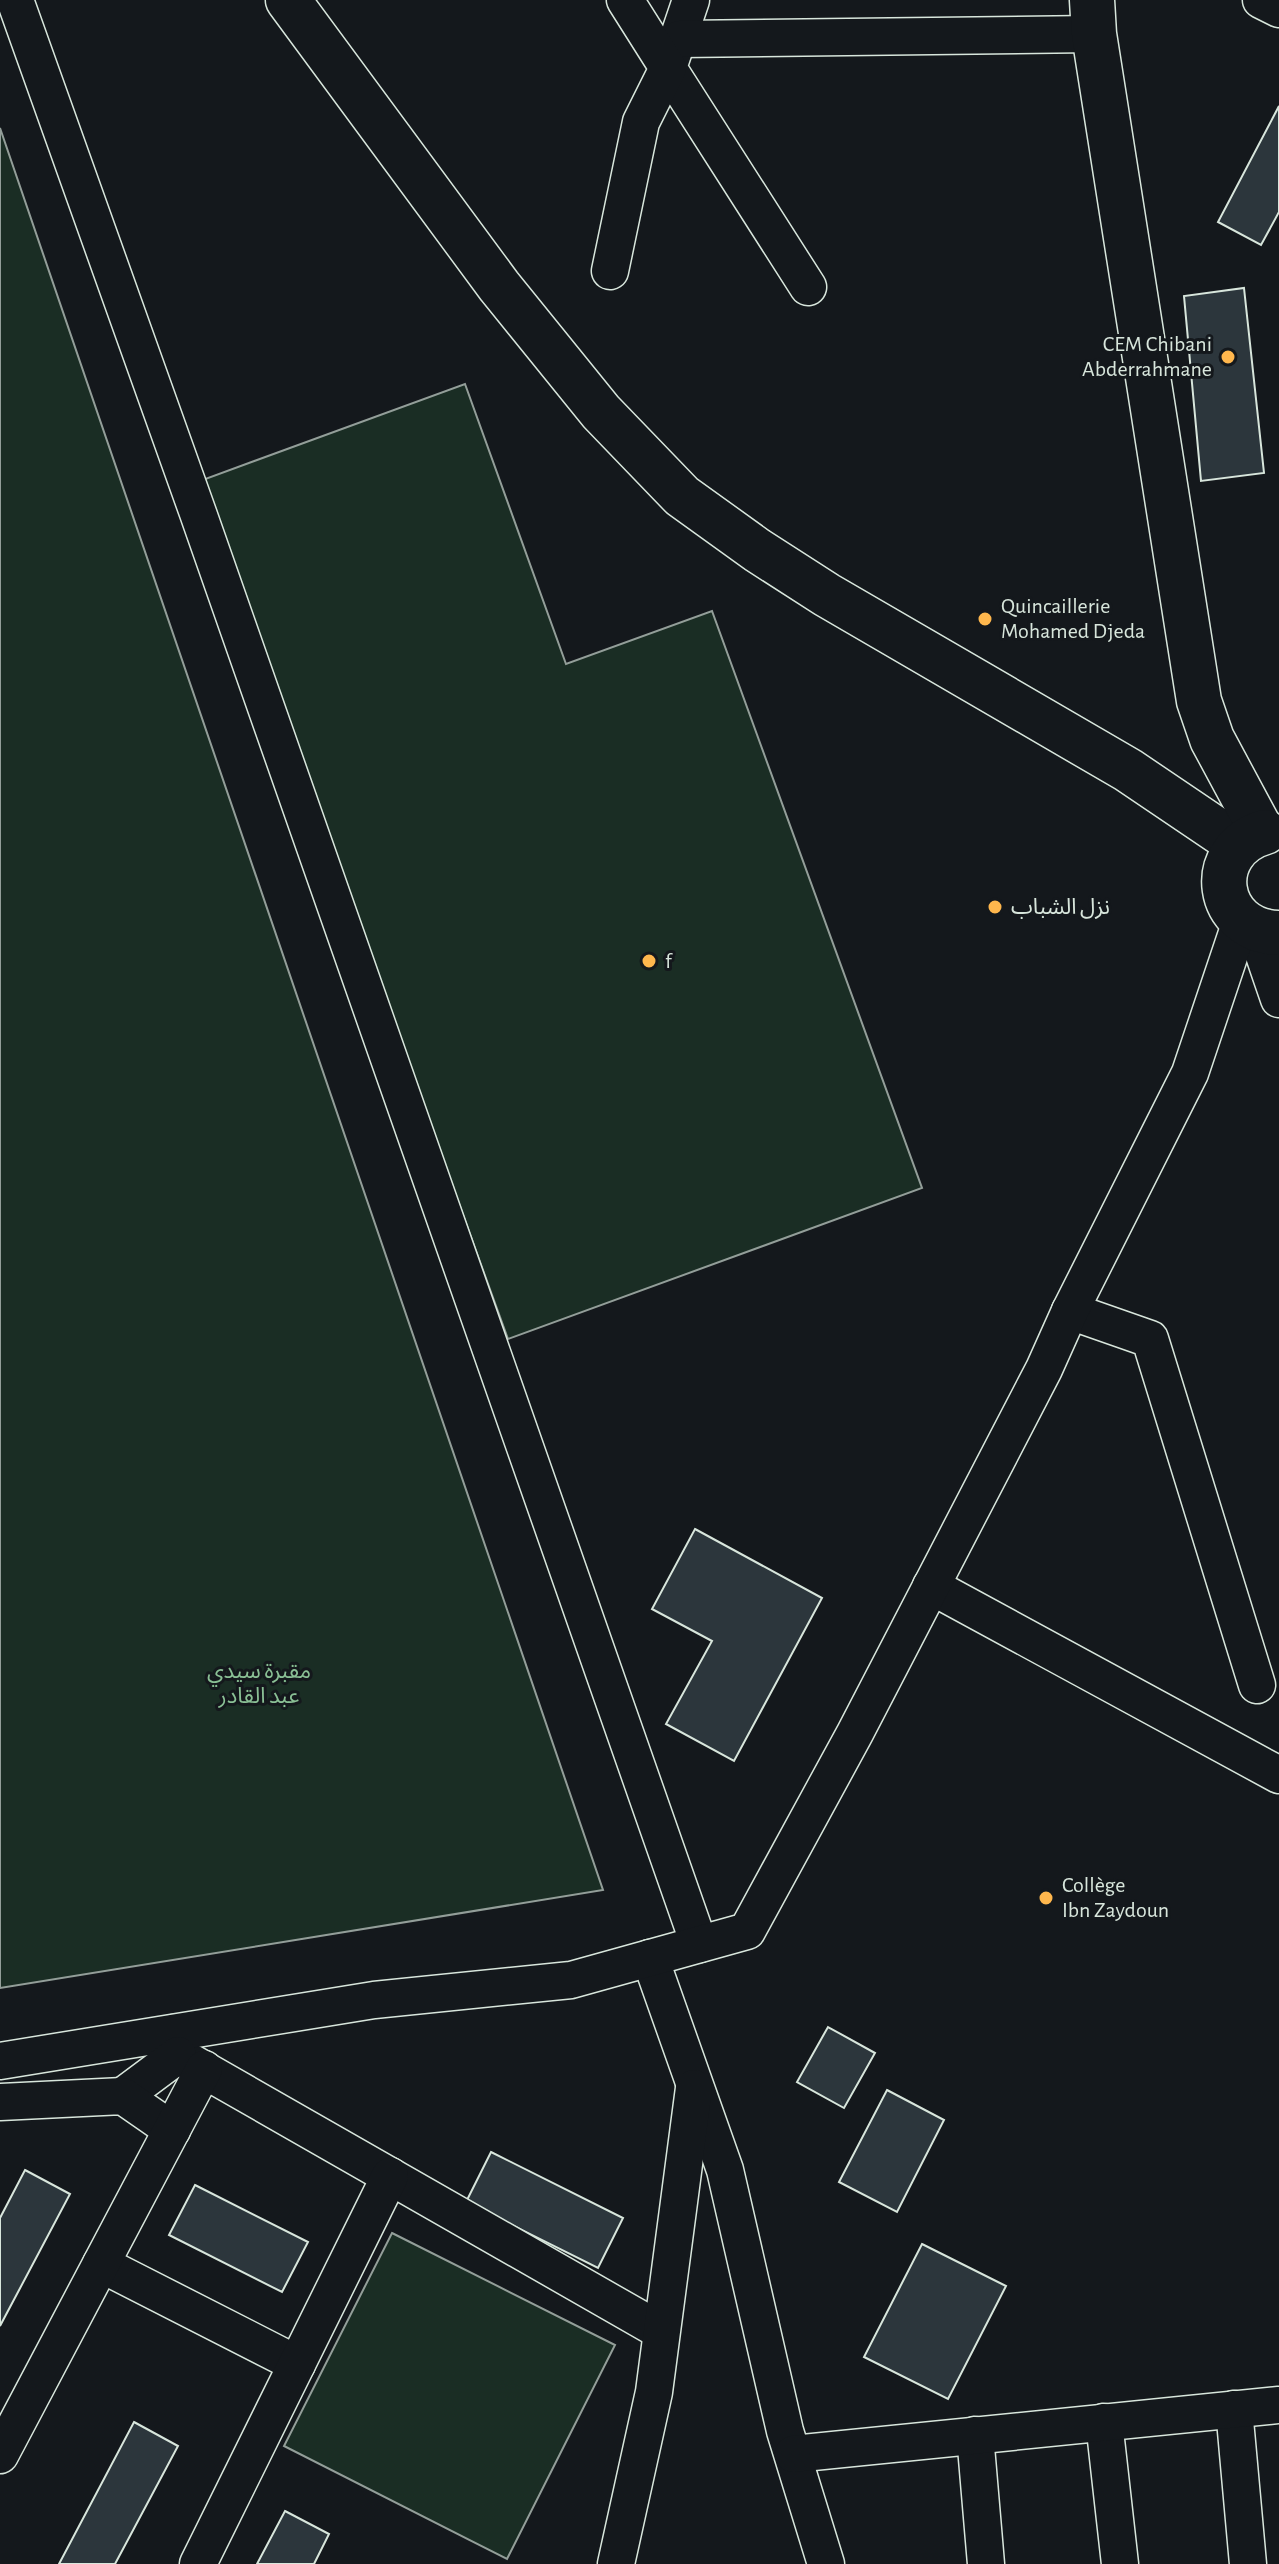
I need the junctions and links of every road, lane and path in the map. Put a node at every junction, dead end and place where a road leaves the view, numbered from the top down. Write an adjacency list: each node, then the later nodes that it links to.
1 (15, 0): 18 (street)
2 (288, 0): 11 (main road)
3 (625, 0): 8 (street)
4 (691, 0): 8 (street)
5 (1261, 0): 6 (street)
6 (1279, 9)
7 (1093, 17): 8 (street); 11 (main road)
8 (674, 53): 9 (street); 10 (street)
9 (610, 271)
10 (808, 287)
11 (1260, 836): 12 (main road)
12 (1258, 928): 13 (street); 14 (street)
13 (1279, 999)
14 (1070, 1311): 15 (street); 16 (street)
15 (931, 1586): 17 (street); 18 (street)
16 (1257, 1685)
17 (1279, 1775)
18 (699, 1944): 19 (street)
19 (650, 1958): 20 (street); 22 (street)
20 (185, 2052): 21 (street); 23 (street); 25 (street); 26 (street)
21 (0, 2061)
22 (695, 2083): 28 (street); 35 (street)
23 (123, 2096): 24 (street); 25 (street)
24 (2, 2104)
25 (172, 2130): 27 (street)
26 (390, 2176): 28 (street); 29 (street)
27 (101, 2264): 29 (street); 30 (street)
28 (661, 2331): 38 (street)
29 (297, 2364): 37 (street)
30 (13, 2397): 36 (street)
31 (1278, 2403): 32 (street)
32 (1234, 2409): 33 (street); 42 (street)
33 (1104, 2422): 34 (street); 41 (street)
34 (975, 2435): 35 (street); 40 (street)
35 (793, 2454): 39 (street)
36 (0, 2455)
37 (198, 2564)
38 (616, 2564)
39 (826, 2564)
40 (986, 2564)
41 (1120, 2564)
42 (1248, 2564)

